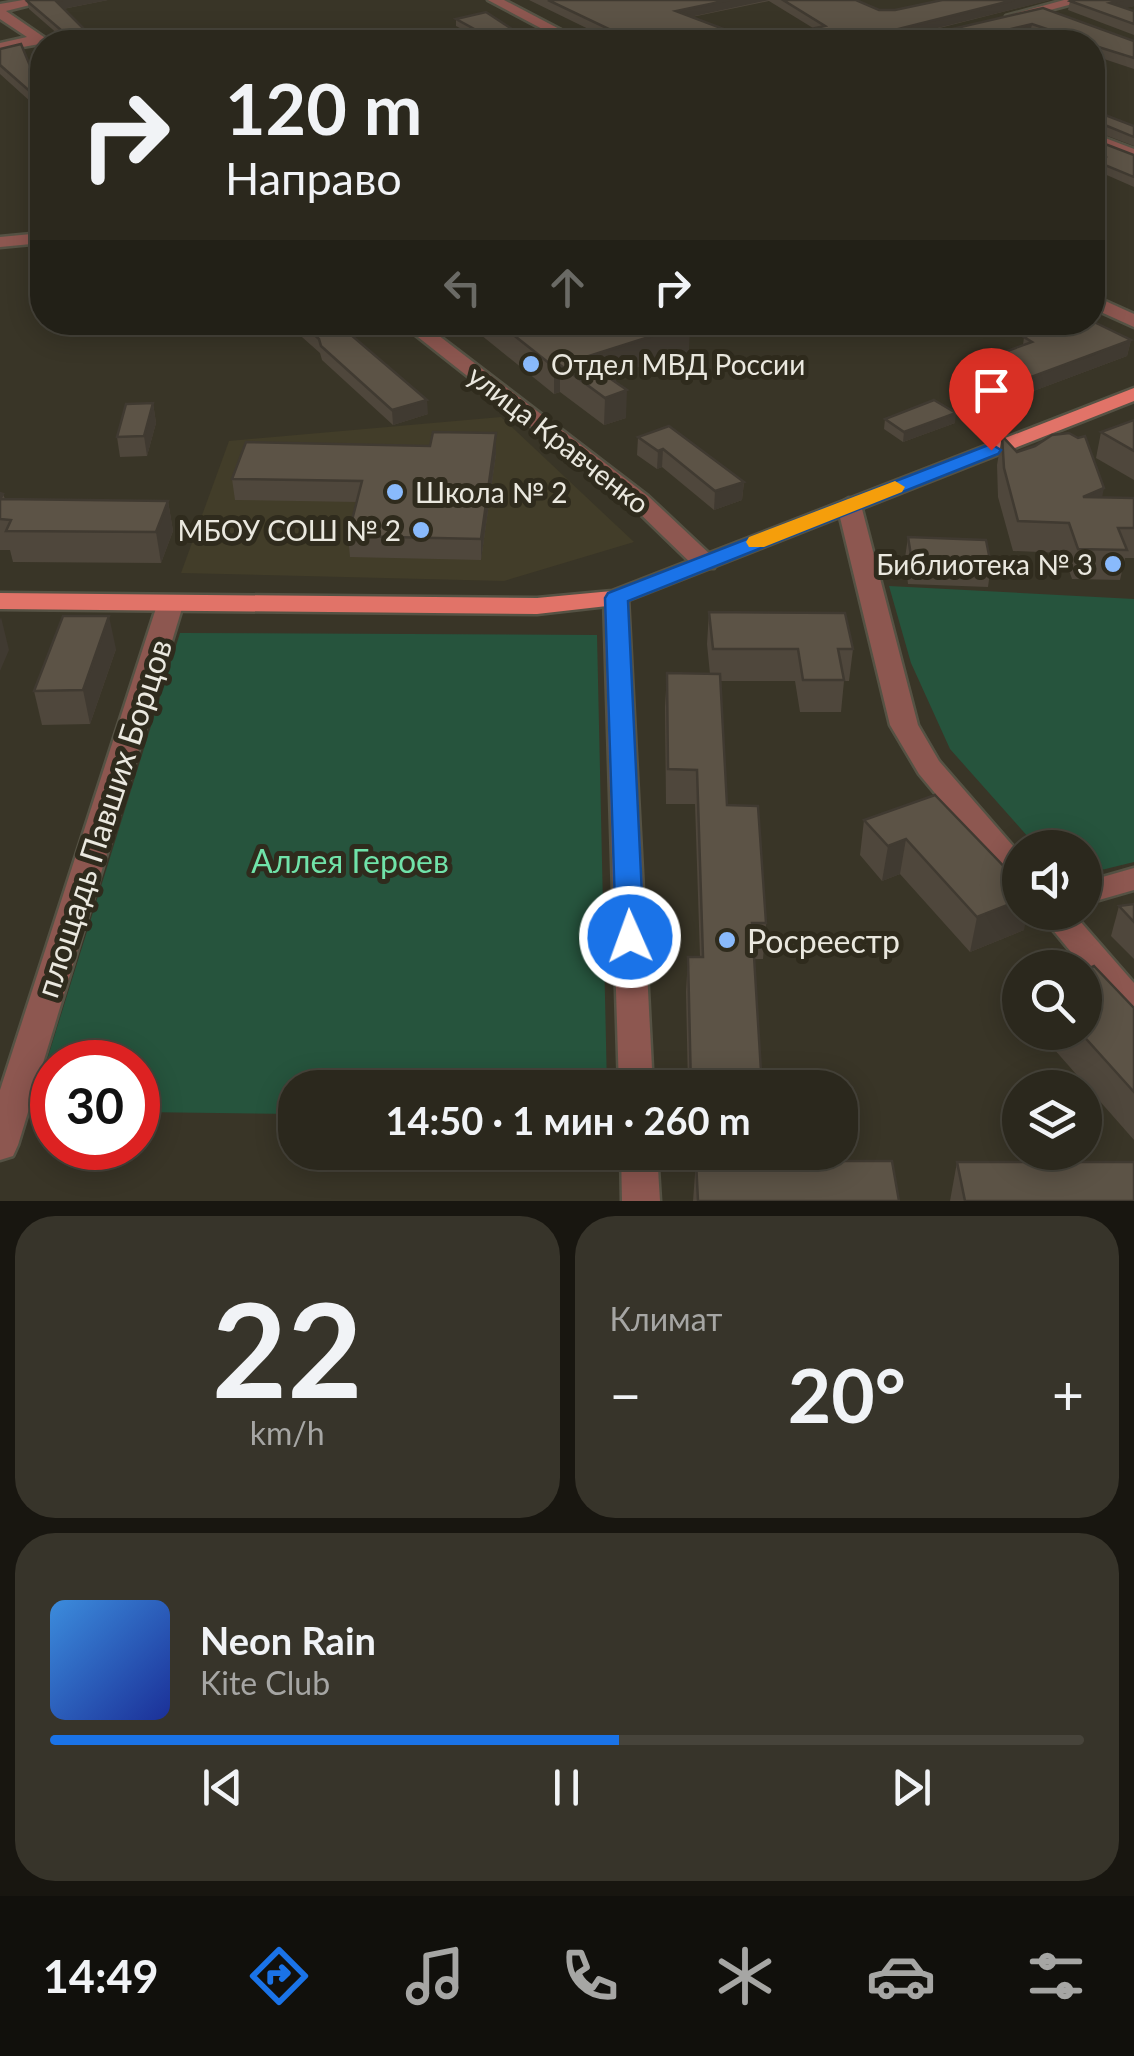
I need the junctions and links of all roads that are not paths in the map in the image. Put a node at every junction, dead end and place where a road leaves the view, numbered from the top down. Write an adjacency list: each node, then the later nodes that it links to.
1 (44, 0): 6 (street)
2 (494, 0): 9 (street)
3 (1019, 0): 5 (street)
4 (1081, 0): 5 (street)
5 (1043, 9): 7 (street); 8 (street)
6 (0, 10): 10 (street)
7 (1062, 16)
8 (991, 22)
9 (553, 30)
10 (30, 31)
11 (30, 42): 12 (street)
12 (0, 47)
13 (1105, 144): 14 (street)
14 (1134, 156)
15 (30, 239): 16 (street)
16 (0, 242)
17 (1105, 308): 18 (street)
18 (1134, 322)
19 (425, 335): 22 (street, улица Кравченко)
20 (1134, 394): 21 (main road)
21 (848, 505): 22 (main road); 26 (street)
22 (704, 563): 23 (main road)
23 (616, 598): 25 (main road); 31 (street)
24 (0, 602): 25 (main road)
25 (170, 605): 32 (street, площадь Павших Борцов)
26 (1002, 853)
27 (1134, 879): 28 (street)
28 (1102, 887)
29 (1069, 930): 30 (street)
30 (1134, 1005)
31 (635, 1070)
32 (0, 1145)
33 (640, 1170): 34 (street)
34 (641, 1201)

